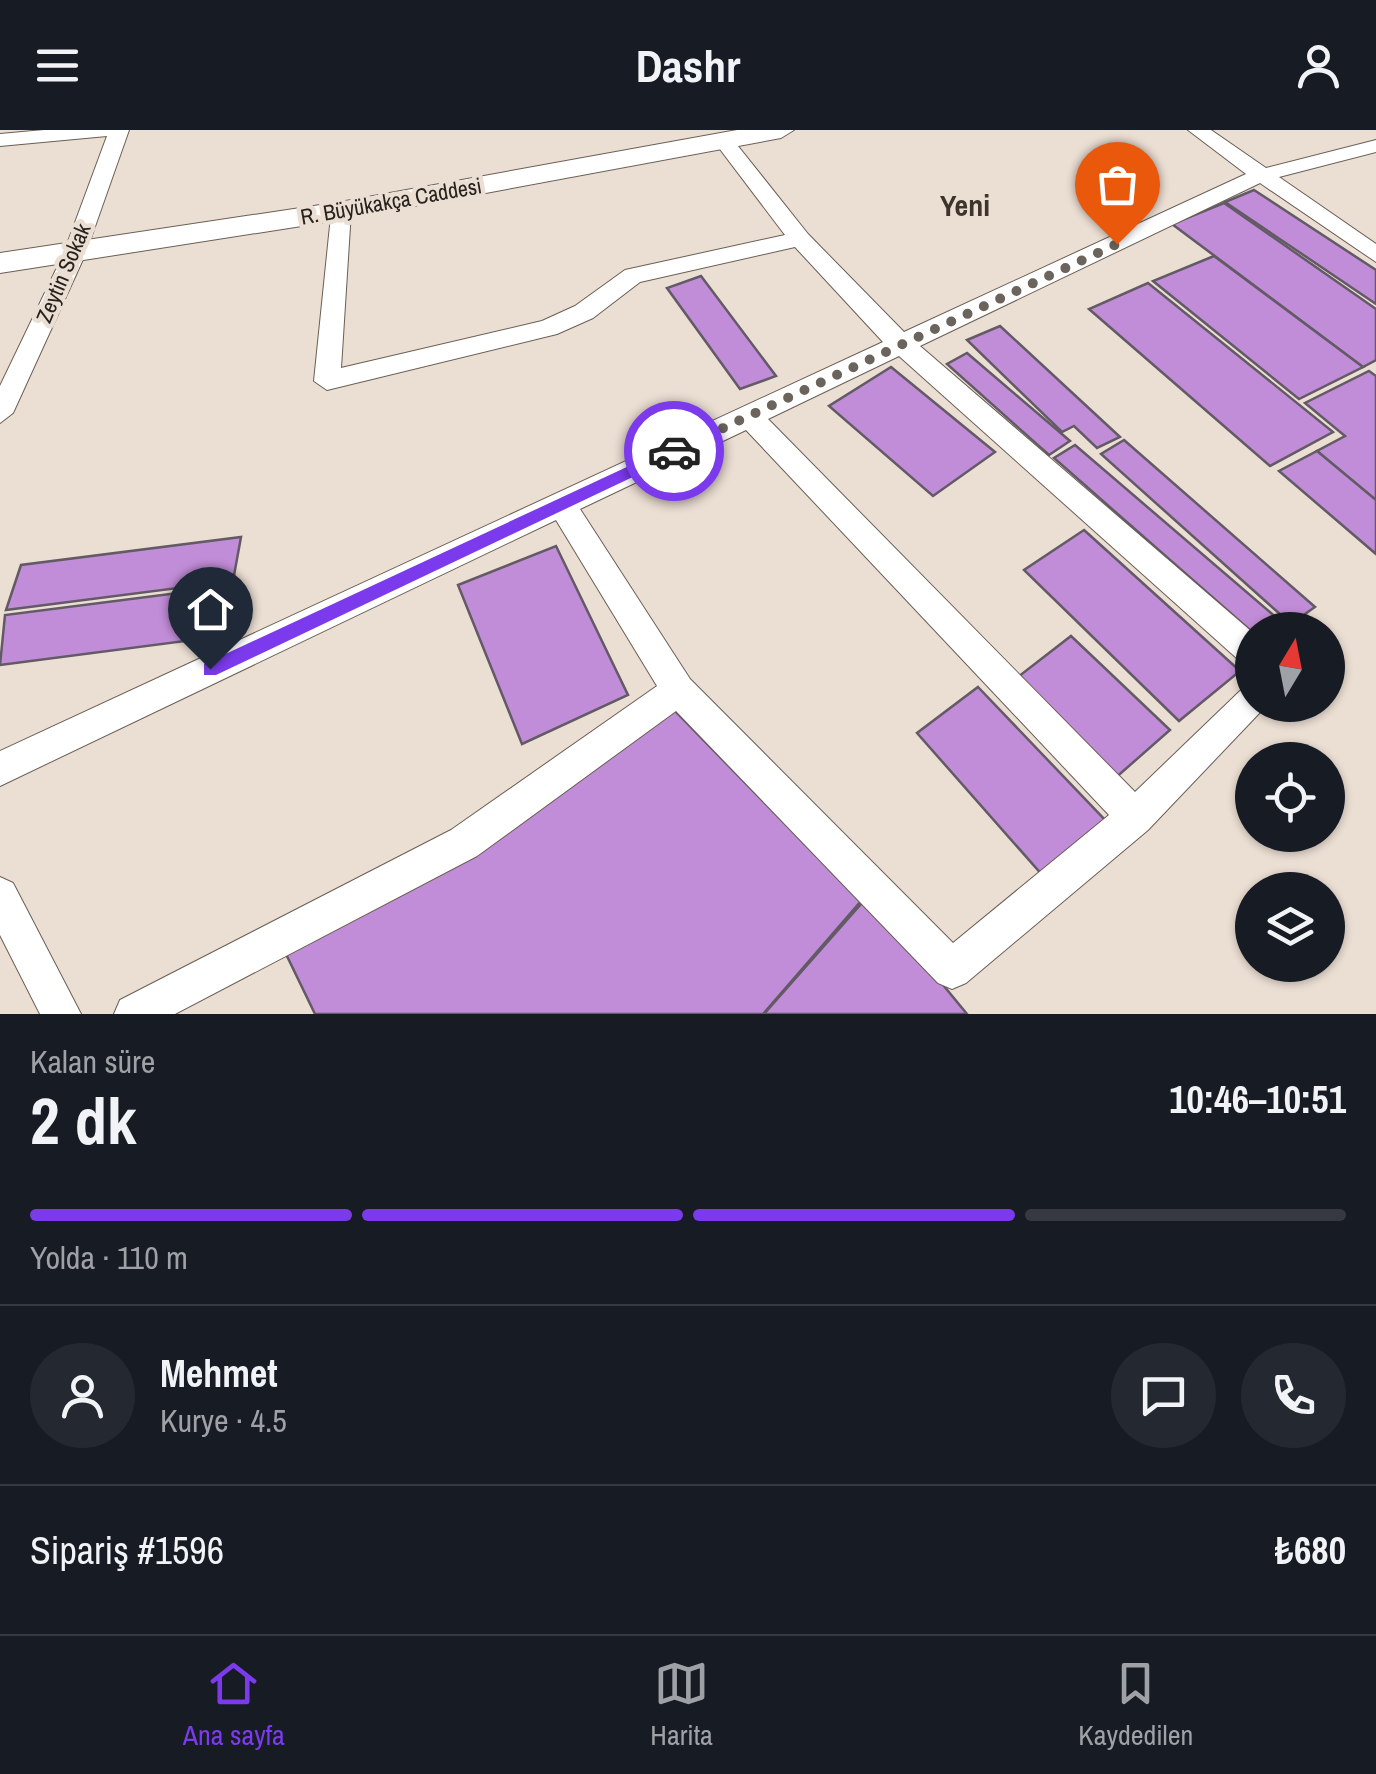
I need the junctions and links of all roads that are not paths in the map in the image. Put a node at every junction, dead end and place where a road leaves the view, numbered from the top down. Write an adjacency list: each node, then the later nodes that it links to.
1 (110, 130): 5 (street)
2 (119, 130): 11 (street, Zeytin Sokak)
3 (775, 130): 6 (street, R. Büyükakça Caddesi)
4 (1198, 130): 8 (street)
5 (0, 140)
6 (723, 140): 9 (street, R. Büyükakça Caddesi); 10 (street)
7 (1376, 146): 8 (street)
8 (1258, 176): 12 (street); 14 (street)
9 (340, 210): 10 (street); 11 (street, R. Büyükakça Caddesi)
10 (800, 239): 14 (street)
11 (74, 255): 13 (street, R. Büyükakça Caddesi); 15 (street, Zeytin Sokak)
12 (1376, 255)
13 (0, 263)
14 (904, 346): 16 (street); 18 (street)
15 (0, 413)
16 (750, 416): 17 (street); 22 (street)
17 (561, 502): 19 (street); 21 (street)
18 (1235, 637)
19 (678, 690): 22 (street); 25 (street)
20 (1235, 719): 22 (street)
21 (0, 769)
22 (1135, 817)
23 (0, 896): 24 (street)
24 (60, 1014)
25 (134, 1014)

